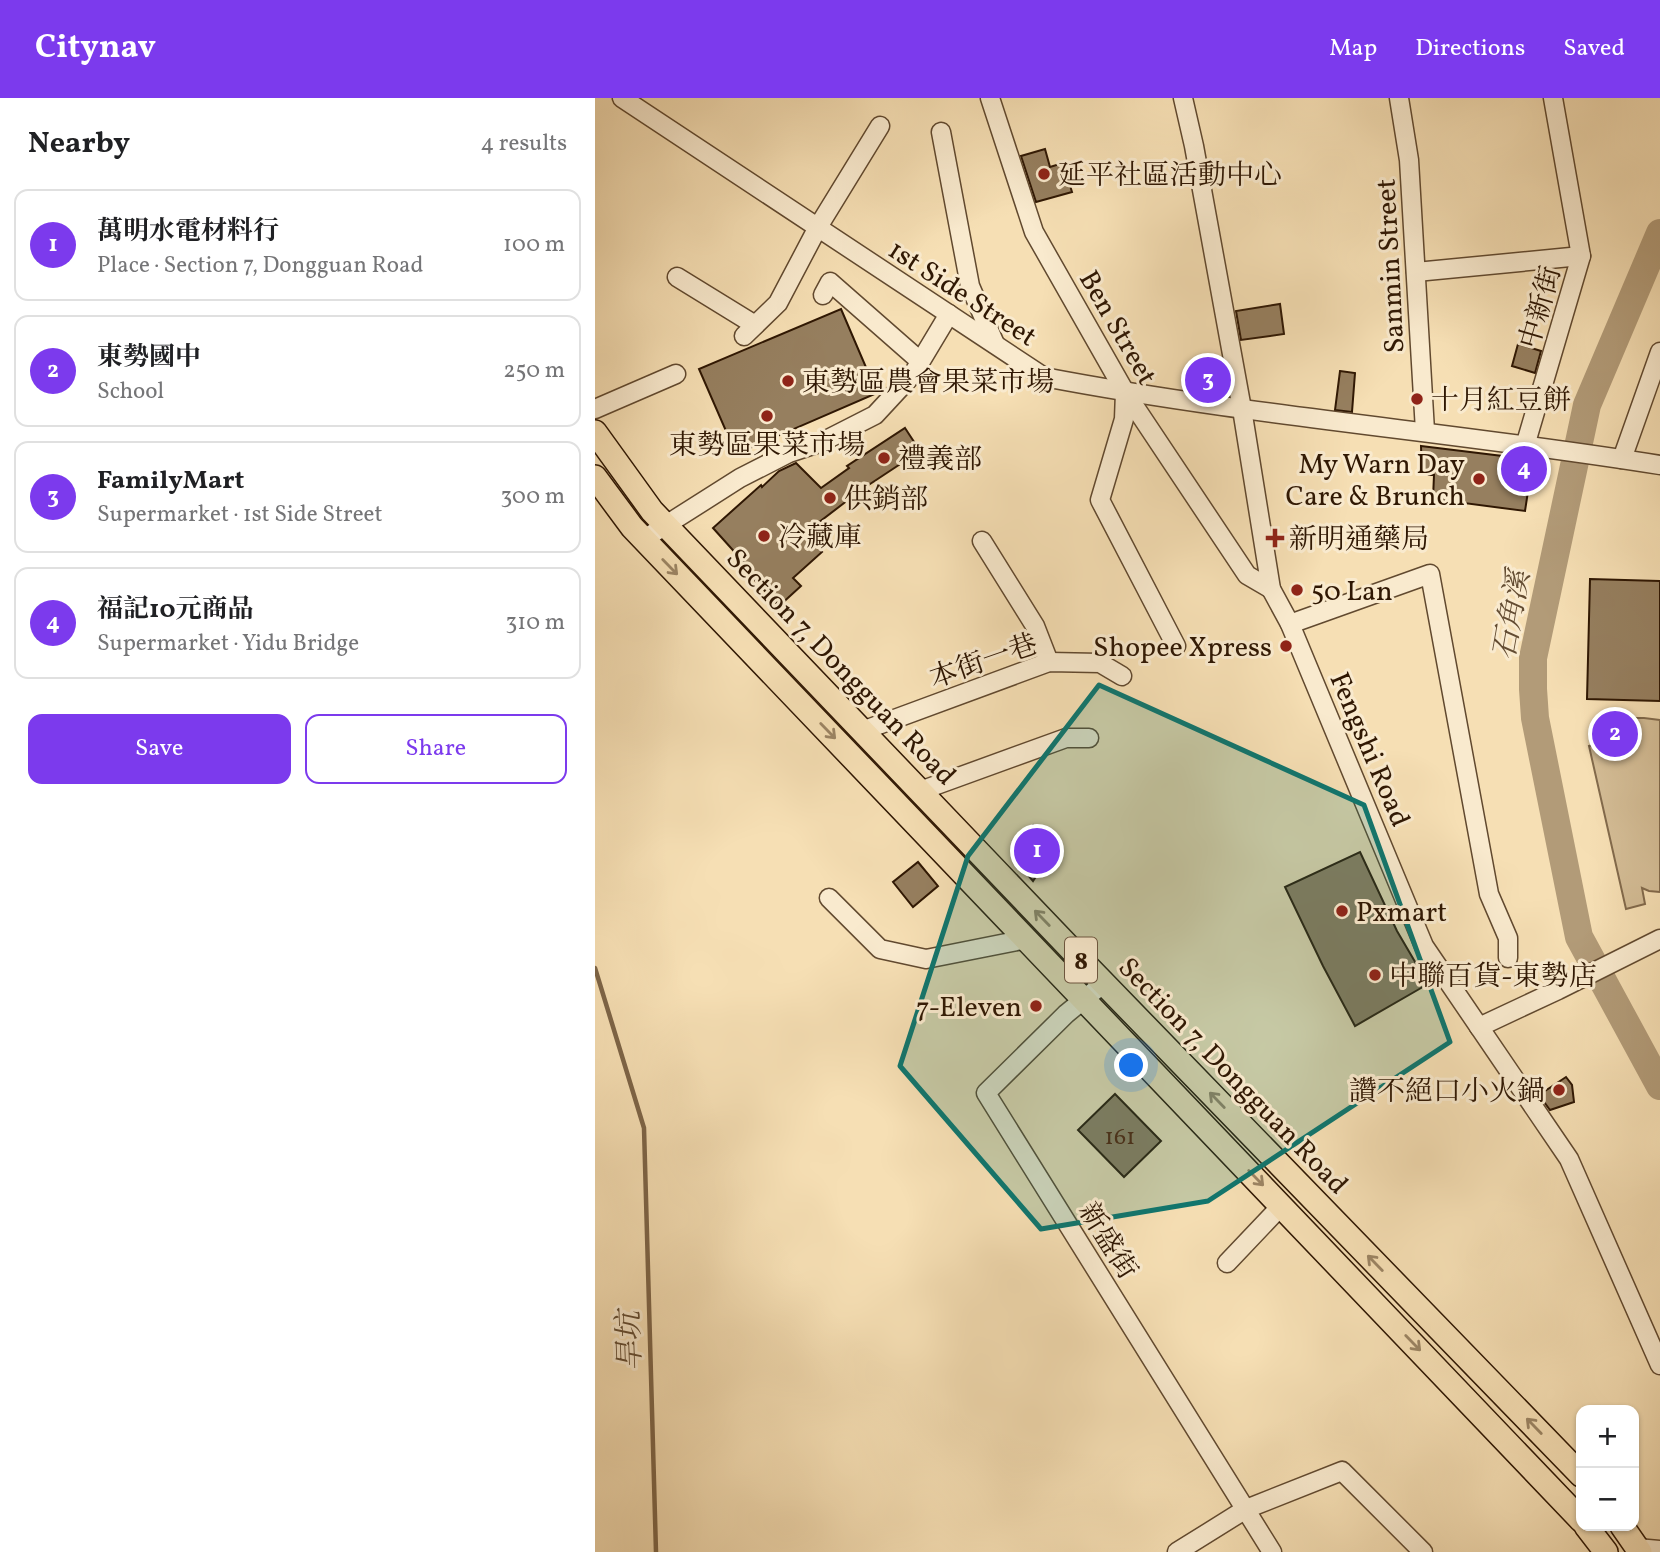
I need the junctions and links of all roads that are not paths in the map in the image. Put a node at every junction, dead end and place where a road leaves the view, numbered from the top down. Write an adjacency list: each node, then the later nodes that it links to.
1 (622, 98): 8 (street, 1st Side Street)
2 (990, 98): 18 (street, Ben Street)
3 (1183, 98): 20 (street, Fengshi Road)
4 (1399, 98): 10 (street, Sanmin Street)
5 (1553, 98): 9 (street, 中新街)
6 (880, 126): 8 (street)
7 (941, 132): 14 (street)
8 (818, 227): 11 (street); 13 (street, 1st Side Street)
9 (1581, 256): 10 (street); 23 (street, 中新街)
10 (1416, 272): 21 (street, Sanmin Street)
11 (677, 277)
12 (823, 295): 16 (street)
13 (949, 314): 14 (street, 1st Side Street); 16 (street)
14 (995, 344): 18 (street, 1st Side Street)
15 (1660, 352): 24 (street)
16 (921, 362): 27 (street)
17 (675, 374): 19 (street)
18 (1125, 392): 20 (street, 1st Side Street); 30 (street, Ben Street); 32 (street)
19 (595, 409)
20 (1242, 409): 21 (street, 1st Side Street); 30 (street, Fengshi Road)
21 (1425, 431): 23 (street, 1st Side Street)
22 (595, 432): 27 (main road, Section 7, Dongguan Road / 8)
23 (1525, 446): 24 (street, 1st Side Street)
24 (1622, 459): 25 (street, 1st Side Street)
25 (1660, 465)
26 (595, 477): 28 (main road, Section 7, Dongguan Road / 8)
27 (665, 525): 28 (street); 35 (main road, Section 7, Dongguan Road / 8)
28 (644, 539): 39 (main road, Section 7, Dongguan Road / 8, one-way to 39)
29 (982, 541): 33 (street)
30 (1271, 589): 31 (street, Fengshi Road)
31 (1290, 624): 41 (street); 44 (street, Fengshi Road)
32 (1176, 646)
33 (1049, 662): 34 (street, 本街一巷); 35 (street, 本街一巷)
34 (1122, 676)
35 (862, 731): 37 (main road, Section 7, Dongguan Road / 8)
36 (1089, 738): 37 (street)
37 (920, 791): 42 (main road, Section 7, Dongguan Road / 8, one-way to 37)
38 (829, 898): 39 (street)
39 (1027, 939): 43 (main road, Section 7, Dongguan Road / 8)
40 (1660, 939): 44 (street)
41 (1508, 958)
42 (1104, 983): 43 (street, 新盛街); 48 (main road, Section 7, Dongguan Road / 8, one-way to 42)
43 (1085, 999): 45 (main road, Section 7, Dongguan Road / 8, one-way to 45); 49 (street, 新盛街)
44 (1479, 1027): 47 (street, Fengshi Road)
45 (1282, 1205): 46 (street); 50 (main road, Section 7, Dongguan Road / 8, one-way to 50)
46 (1227, 1263)
47 (1660, 1365)
48 (1576, 1470)
49 (1246, 1509): 54 (street); 55 (street, 新盛街); 56 (street)
50 (1576, 1515)
51 (1590, 1531): 57 (main road)
52 (1627, 1531): 53 (main road)
53 (1646, 1550)
54 (1177, 1552)
55 (1272, 1552)
56 (1423, 1552)
57 (1606, 1552)

